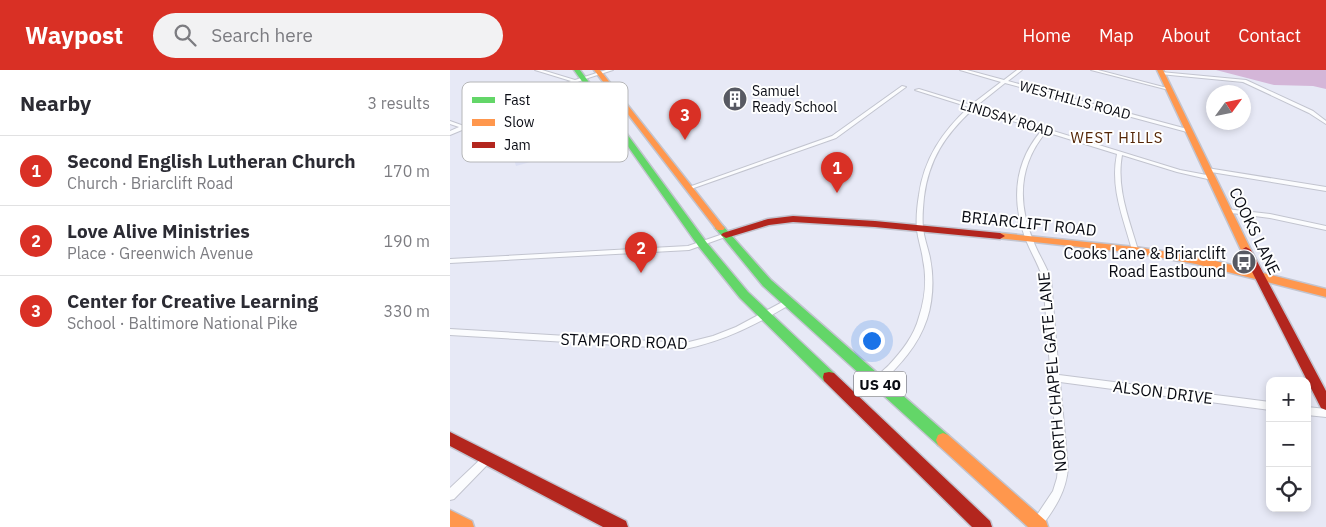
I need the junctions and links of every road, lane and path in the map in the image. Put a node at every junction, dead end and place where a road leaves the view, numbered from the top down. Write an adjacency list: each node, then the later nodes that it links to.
1 (537, 70): 7 (street)
2 (962, 70): 8 (street, WESTHILLS ROAD)
3 (1020, 70): 8 (street)
4 (1095, 70): 12 (street)
5 (603, 71): 7 (street); 10 (main road, US 40)
6 (1161, 71): 12 (main road, COOKS LANE); 16 (street)
7 (578, 76): 9 (street)
8 (1006, 81): 15 (street); 19 (street, WESTHILLS ROAD)
9 (564, 82)
10 (611, 82)
11 (904, 88): 24 (street)
12 (1169, 89): 19 (main road, COOKS LANE)
13 (917, 90): 15 (street, LINDSAY ROAD)
14 (628, 105): 24 (main road, US 40)
15 (972, 107): 18 (street, LINDSAY ROAD); 27 (street)
16 (1326, 124)
17 (462, 127): 20 (street)
18 (1045, 130): 22 (street, LINDSAY ROAD); 30 (street, NORTH CHAPEL GATE LANE)
19 (1189, 131): 23 (main road, COOKS LANE)
20 (450, 133)
21 (628, 144): 31 (main road, US 40)
22 (1120, 153): 23 (street, LINDSAY ROAD); 32 (street)
23 (1209, 174): 25 (street, LINDSAY ROAD); 26 (main road, COOKS LANE)
24 (689, 188): 29 (main road, US 40)
25 (1326, 189)
26 (1226, 211): 28 (street); 34 (main road, COOKS LANE)
27 (920, 228): 29 (main road, BRIARCLIFT ROAD); 30 (main road, BRIARCLIFT ROAD); 40 (street)
28 (1326, 228)
29 (726, 236): 31 (street); 36 (main road, US 40)
30 (1029, 239): 32 (main road, BRIARCLIFT ROAD); 39 (street, NORTH CHAPEL GATE LANE)
31 (703, 245): 33 (street); 37 (main road, US 40)
32 (1135, 250): 34 (main road, BRIARCLIFT ROAD)
33 (450, 261)
34 (1259, 276): 35 (main road, BRIARCLIFT ROAD); 41 (main road, COOKS LANE)
35 (1326, 293)
36 (788, 302): 37 (street, STAMFORD ROAD); 40 (main road, US 40)
37 (764, 316): 38 (street, STAMFORD ROAD); 52 (main road, US 40)
38 (450, 332)
39 (1056, 378): 42 (street, ALSON DRIVE); 49 (street, NORTH CHAPEL GATE LANE)
40 (877, 381): 49 (main road, US 40)
41 (1326, 404)
42 (1266, 405)
43 (1311, 411): 44 (street)
44 (1326, 413)
45 (450, 439): 46 (main road)
46 (488, 458): 47 (street); 51 (main road)
47 (450, 495)
48 (450, 518): 50 (main road)
49 (1036, 526)
50 (466, 527)
51 (620, 527)
52 (984, 527)

